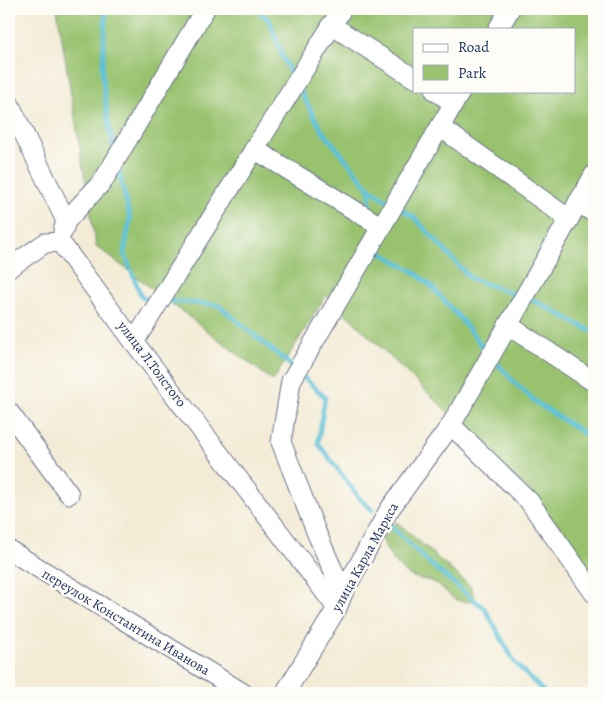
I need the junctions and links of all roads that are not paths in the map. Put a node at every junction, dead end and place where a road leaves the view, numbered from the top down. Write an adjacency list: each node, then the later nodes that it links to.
1 (205, 9): 16 (street)
2 (342, 9): 4 (street)
3 (510, 9): 5 (street)
4 (332, 25): 6 (street); 11 (street)
5 (499, 28)
6 (413, 77)
7 (439, 92): 8 (street)
8 (458, 97): 10 (street)
9 (9, 103): 16 (street)
10 (440, 128): 15 (street); 17 (street)
11 (254, 149): 17 (street); 21 (street)
12 (594, 175): 13 (street, улица Карла Маркса)
13 (578, 202): 14 (street); 15 (street, улица Карла Маркса)
14 (594, 213)
15 (569, 219): 20 (street, улица Карла Маркса)
16 (66, 221): 18 (street)
17 (382, 227): 28 (street)
18 (60, 242): 19 (street); 21 (street, улица Л.Толстого)
19 (9, 268)
20 (508, 325): 22 (street); 24 (street, улица Карла Маркса)
21 (134, 342): 28 (street, улица Л.Толстого)
22 (594, 382)
23 (9, 412): 25 (street)
24 (451, 425): 27 (street); 28 (street, улица Карла Маркса)
25 (69, 494)
26 (9, 550): 29 (street, переулок Константина Иванова)
27 (594, 593)
28 (340, 600): 30 (street, улица Карла Маркса)
29 (243, 693)
30 (285, 693)

